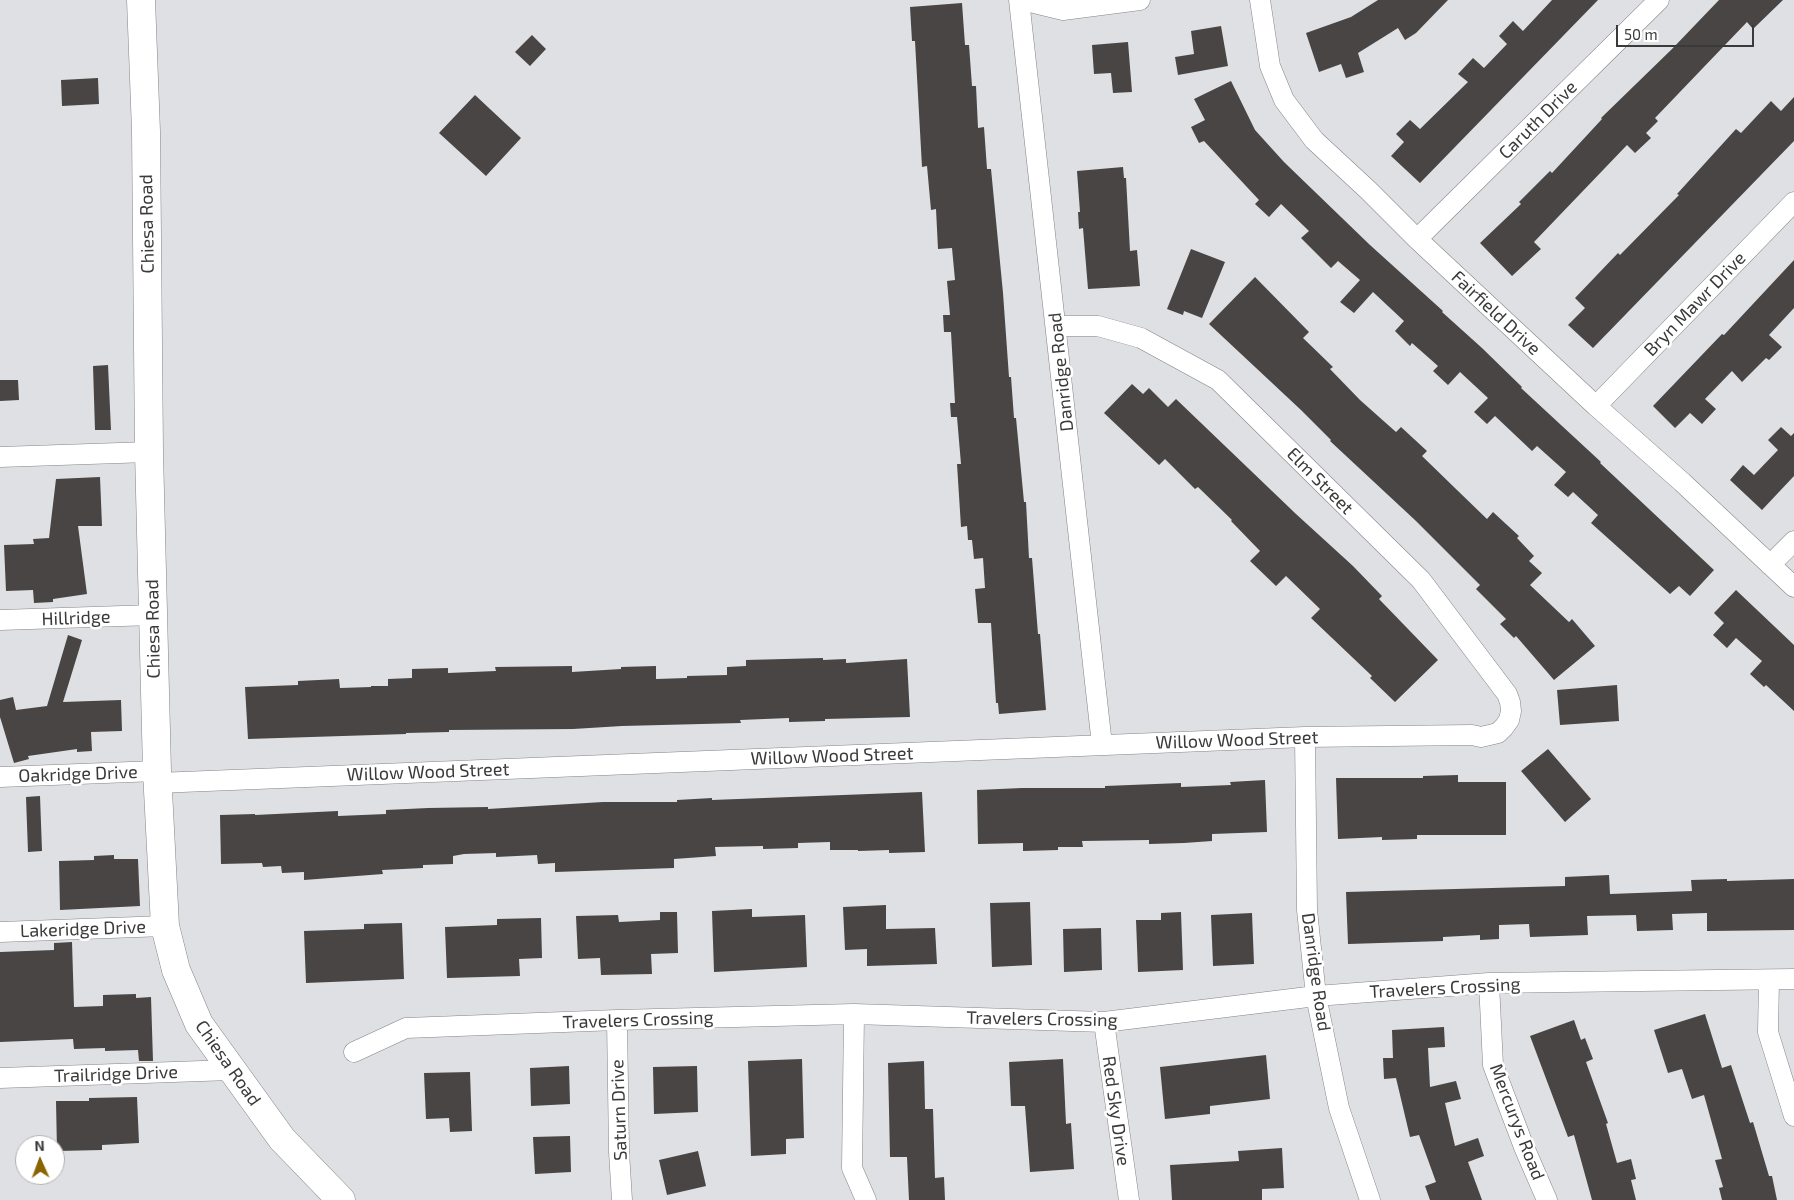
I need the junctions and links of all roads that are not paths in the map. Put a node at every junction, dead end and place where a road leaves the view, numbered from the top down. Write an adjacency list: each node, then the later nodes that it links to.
1 (141, 0): 11 (main road, Chiesa Road)
2 (1020, 0): 9 (street, Danridge Road)
3 (1030, 0): 4 (street)
4 (1140, 0)
5 (1260, 0): 8 (street, Fairfield Drive)
6 (1659, 0): 8 (street, Caruth Drive)
7 (1794, 202): 10 (street, Bryn Mawr Drive)
8 (1417, 239): 10 (street, Fairfield Drive)
9 (1056, 326): 18 (street, Elm Street); 20 (street, Danridge Road)
10 (1596, 406): 14 (street, Fairfield Drive)
11 (149, 452): 12 (street); 16 (main road, Chiesa Road)
12 (0, 457)
13 (1794, 541): 14 (street)
14 (1770, 565): 15 (street, Fairfield Drive)
15 (1794, 587)
16 (153, 615): 17 (street, Hillridge); 22 (main road, Chiesa Road)
17 (0, 620)
18 (1504, 727): 19 (street, Willow Wood Street)
19 (1304, 737): 20 (street, Willow Wood Street); 28 (street, Danridge Road)
20 (1102, 745): 22 (street, Willow Wood Street)
21 (0, 777): 22 (street, Oakridge Drive)
22 (157, 777): 23 (main road, Chiesa Road)
23 (165, 926): 24 (street, Lakeridge Drive); 33 (main road, Chiesa Road)
24 (0, 932)
25 (1794, 979): 26 (street, Travelers Crossing)
26 (1769, 980): 27 (street, Travelers Crossing); 35 (street)
27 (1489, 983): 28 (street, Travelers Crossing); 41 (street, Mercurys Road)
28 (1316, 996): 31 (street, Travelers Crossing); 40 (street, Danridge Road)
29 (854, 1014): 30 (street, Travelers Crossing); 31 (street, Travelers Crossing); 38 (street)
30 (616, 1020): 32 (street, Travelers Crossing); 37 (street, Saturn Drive)
31 (1104, 1022): 39 (street, Red Sky Drive)
32 (354, 1052)
33 (232, 1070): 34 (street, Trailridge Drive); 36 (main road, Chiesa Road)
34 (0, 1078)
35 (1794, 1116)
36 (341, 1200)
37 (622, 1200)
38 (866, 1200)
39 (1129, 1200)
40 (1370, 1200)
41 (1547, 1200)

